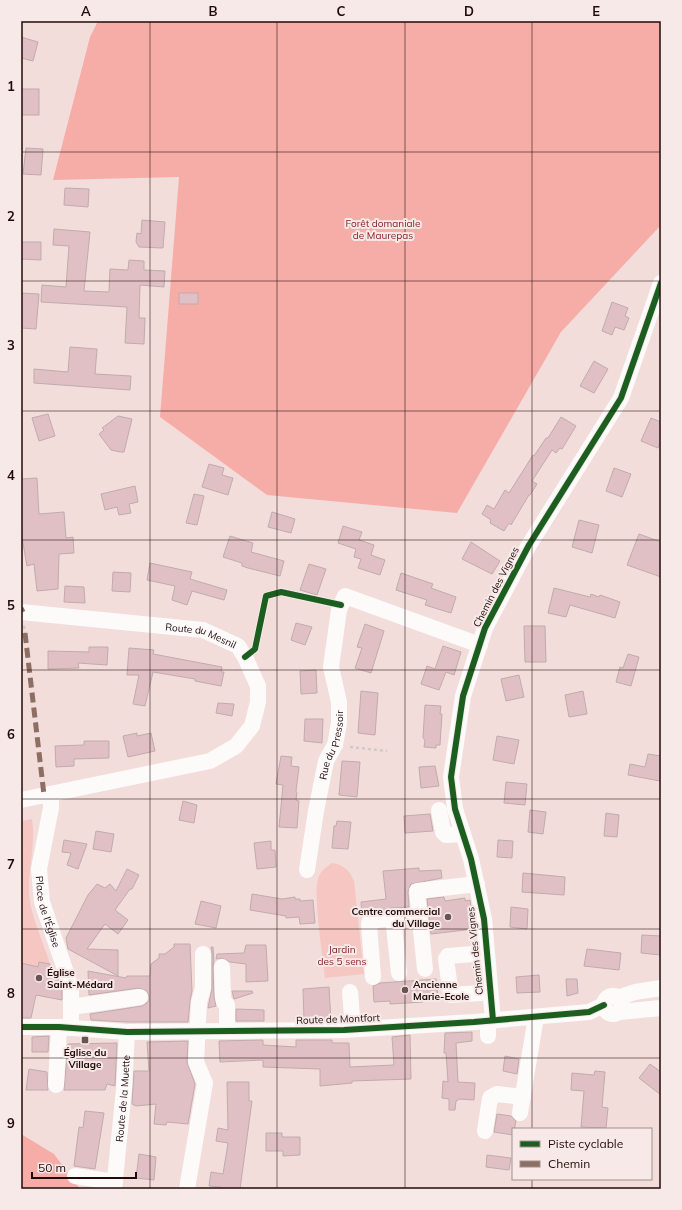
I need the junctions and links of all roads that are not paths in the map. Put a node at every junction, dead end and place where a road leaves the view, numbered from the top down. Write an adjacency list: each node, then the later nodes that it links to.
1 (661, 283): 3 (street, Chemin des Vignes)
2 (21, 612): 4 (street, Route du Mesnil)
3 (480, 645): 7 (street, Chemin des Vignes); 8 (street, Rue du Pressoir)
4 (51, 794): 5 (street, Route du Mesnil); 23 (street, Place de l'Église)
5 (21, 800)
6 (439, 810): 7 (street)
7 (463, 834): 9 (street, Chemin des Vignes)
8 (307, 870)
9 (477, 884): 10 (street); 12 (street, Chemin des Vignes)
10 (419, 915): 11 (street); 15 (street)
11 (393, 917): 16 (street); 17 (street)
12 (487, 953): 20 (street); 26 (street, Chemin des Vignes)
13 (203, 954): 31 (street)
14 (222, 966): 30 (street)
15 (425, 969)
16 (399, 973)
17 (374, 977)
18 (661, 988): 22 (street)
19 (350, 992): 29 (street)
20 (480, 993)
21 (140, 997): 23 (street)
22 (613, 1005): 24 (street, Route de Montfort); 25 (street, Route de Montfort)
23 (71, 1007): 28 (street, Place de l'Église)
24 (661, 1008)
25 (536, 1017): 26 (street, Route de Montfort); 34 (street)
26 (496, 1025): 29 (street, Route de Montfort)
27 (21, 1027): 28 (street, Route de Montfort)
28 (65, 1027): 32 (street, Route de Montfort); 33 (street, Place de l'Église)
29 (353, 1029): 30 (street, Route de Montfort)
30 (227, 1030): 31 (street, Route de Montfort)
31 (198, 1031): 32 (street, Route de Montfort); 39 (street)
32 (128, 1032): 38 (street, Route de la Muette)
33 (56, 1085)
34 (523, 1097): 35 (street); 36 (street)
35 (520, 1113)
36 (485, 1131)
37 (76, 1176): 38 (street)
38 (118, 1187)
39 (187, 1189)

